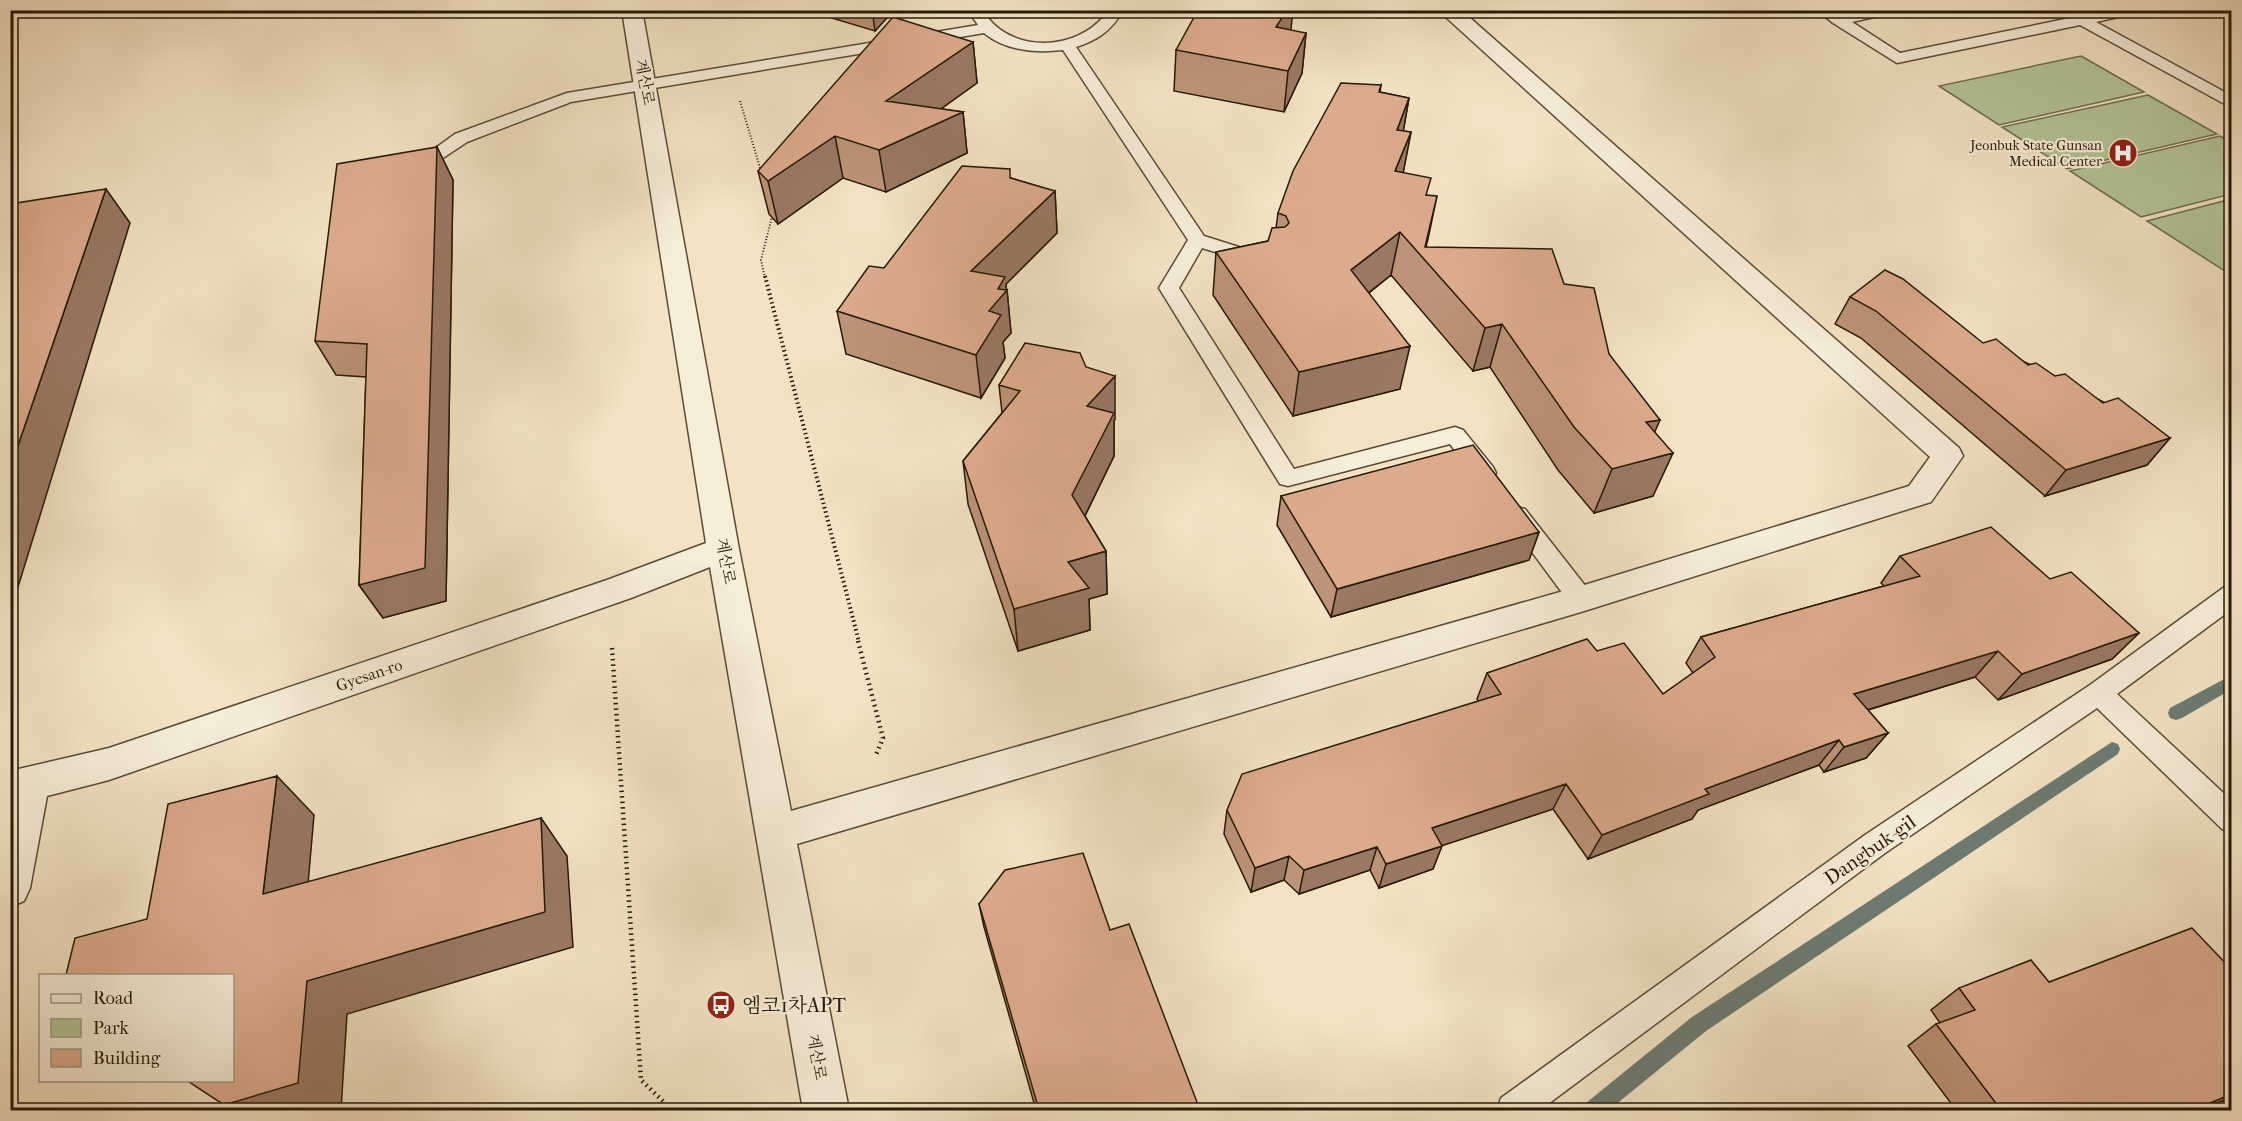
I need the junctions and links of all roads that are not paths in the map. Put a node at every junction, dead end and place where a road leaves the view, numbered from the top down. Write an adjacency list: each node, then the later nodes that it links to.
1 (632, 10): 13 (street, 계산로)
2 (981, 10): 11 (lane)
3 (1111, 10): 12 (lane)
4 (1449, 10): 20 (street)
5 (1824, 10): 9 (lane)
6 (1887, 10): 9 (lane)
7 (2064, 10): 10 (lane)
8 (2131, 10): 10 (lane)
9 (1838, 20): 10 (lane)
10 (2082, 20): 14 (lane)
11 (985, 28): 12 (lane); 13 (lane)
12 (1067, 44): 16 (lane)
13 (645, 85): 15 (lane); 18 (street, 계산로)
14 (2232, 103)
15 (428, 160)
16 (1197, 240): 17 (lane); 20 (lane)
17 (1272, 264)
18 (723, 549): 22 (street, Gyesan-ro); 24 (street, 계산로)
19 (2232, 595): 21 (lane, Dangbuk-gil)
20 (1581, 599): 24 (street)
21 (2099, 693): 23 (lane); 27 (lane, Dangbuk-gil)
22 (20, 786): 25 (street)
23 (2232, 820)
24 (776, 833): 26 (street, 계산로)
25 (10, 888)
26 (826, 1110)
27 (1513, 1110)

